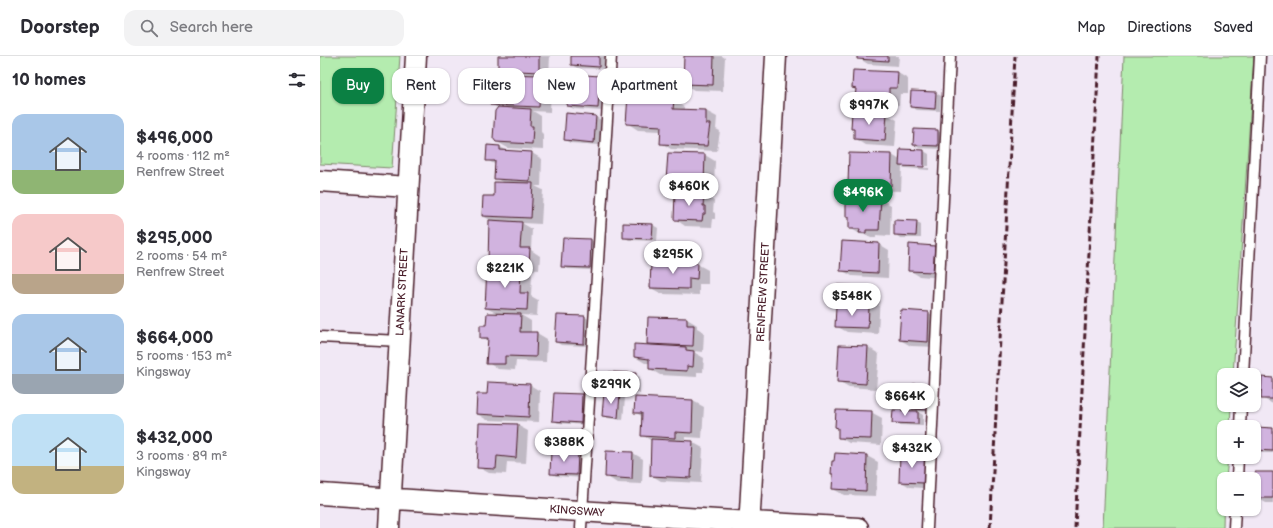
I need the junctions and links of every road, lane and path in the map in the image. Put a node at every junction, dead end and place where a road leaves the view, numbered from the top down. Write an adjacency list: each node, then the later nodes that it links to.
1 (416, 56): 7 (street, LANARK STREET)
2 (611, 56): 14 (lane)
3 (776, 56): 15 (street, RENFREW STREET)
4 (950, 56): 18 (lane)
5 (1260, 56): 10 (lane)
6 (320, 181): 7 (street)
7 (408, 187): 9 (street, LANARK STREET)
8 (320, 337): 9 (lane)
9 (400, 341): 12 (street, LANARK STREET)
10 (1243, 368)
11 (320, 494): 12 (street, KINGSWAY)
12 (391, 498): 14 (street, KINGSWAY); 16 (street, LANARK STREET)
13 (1235, 516): 19 (lane)
14 (582, 520): 15 (street, KINGSWAY)
15 (749, 525): 17 (street, KINGSWAY)
16 (389, 528)
17 (858, 528)
18 (928, 528)
19 (1234, 528)

